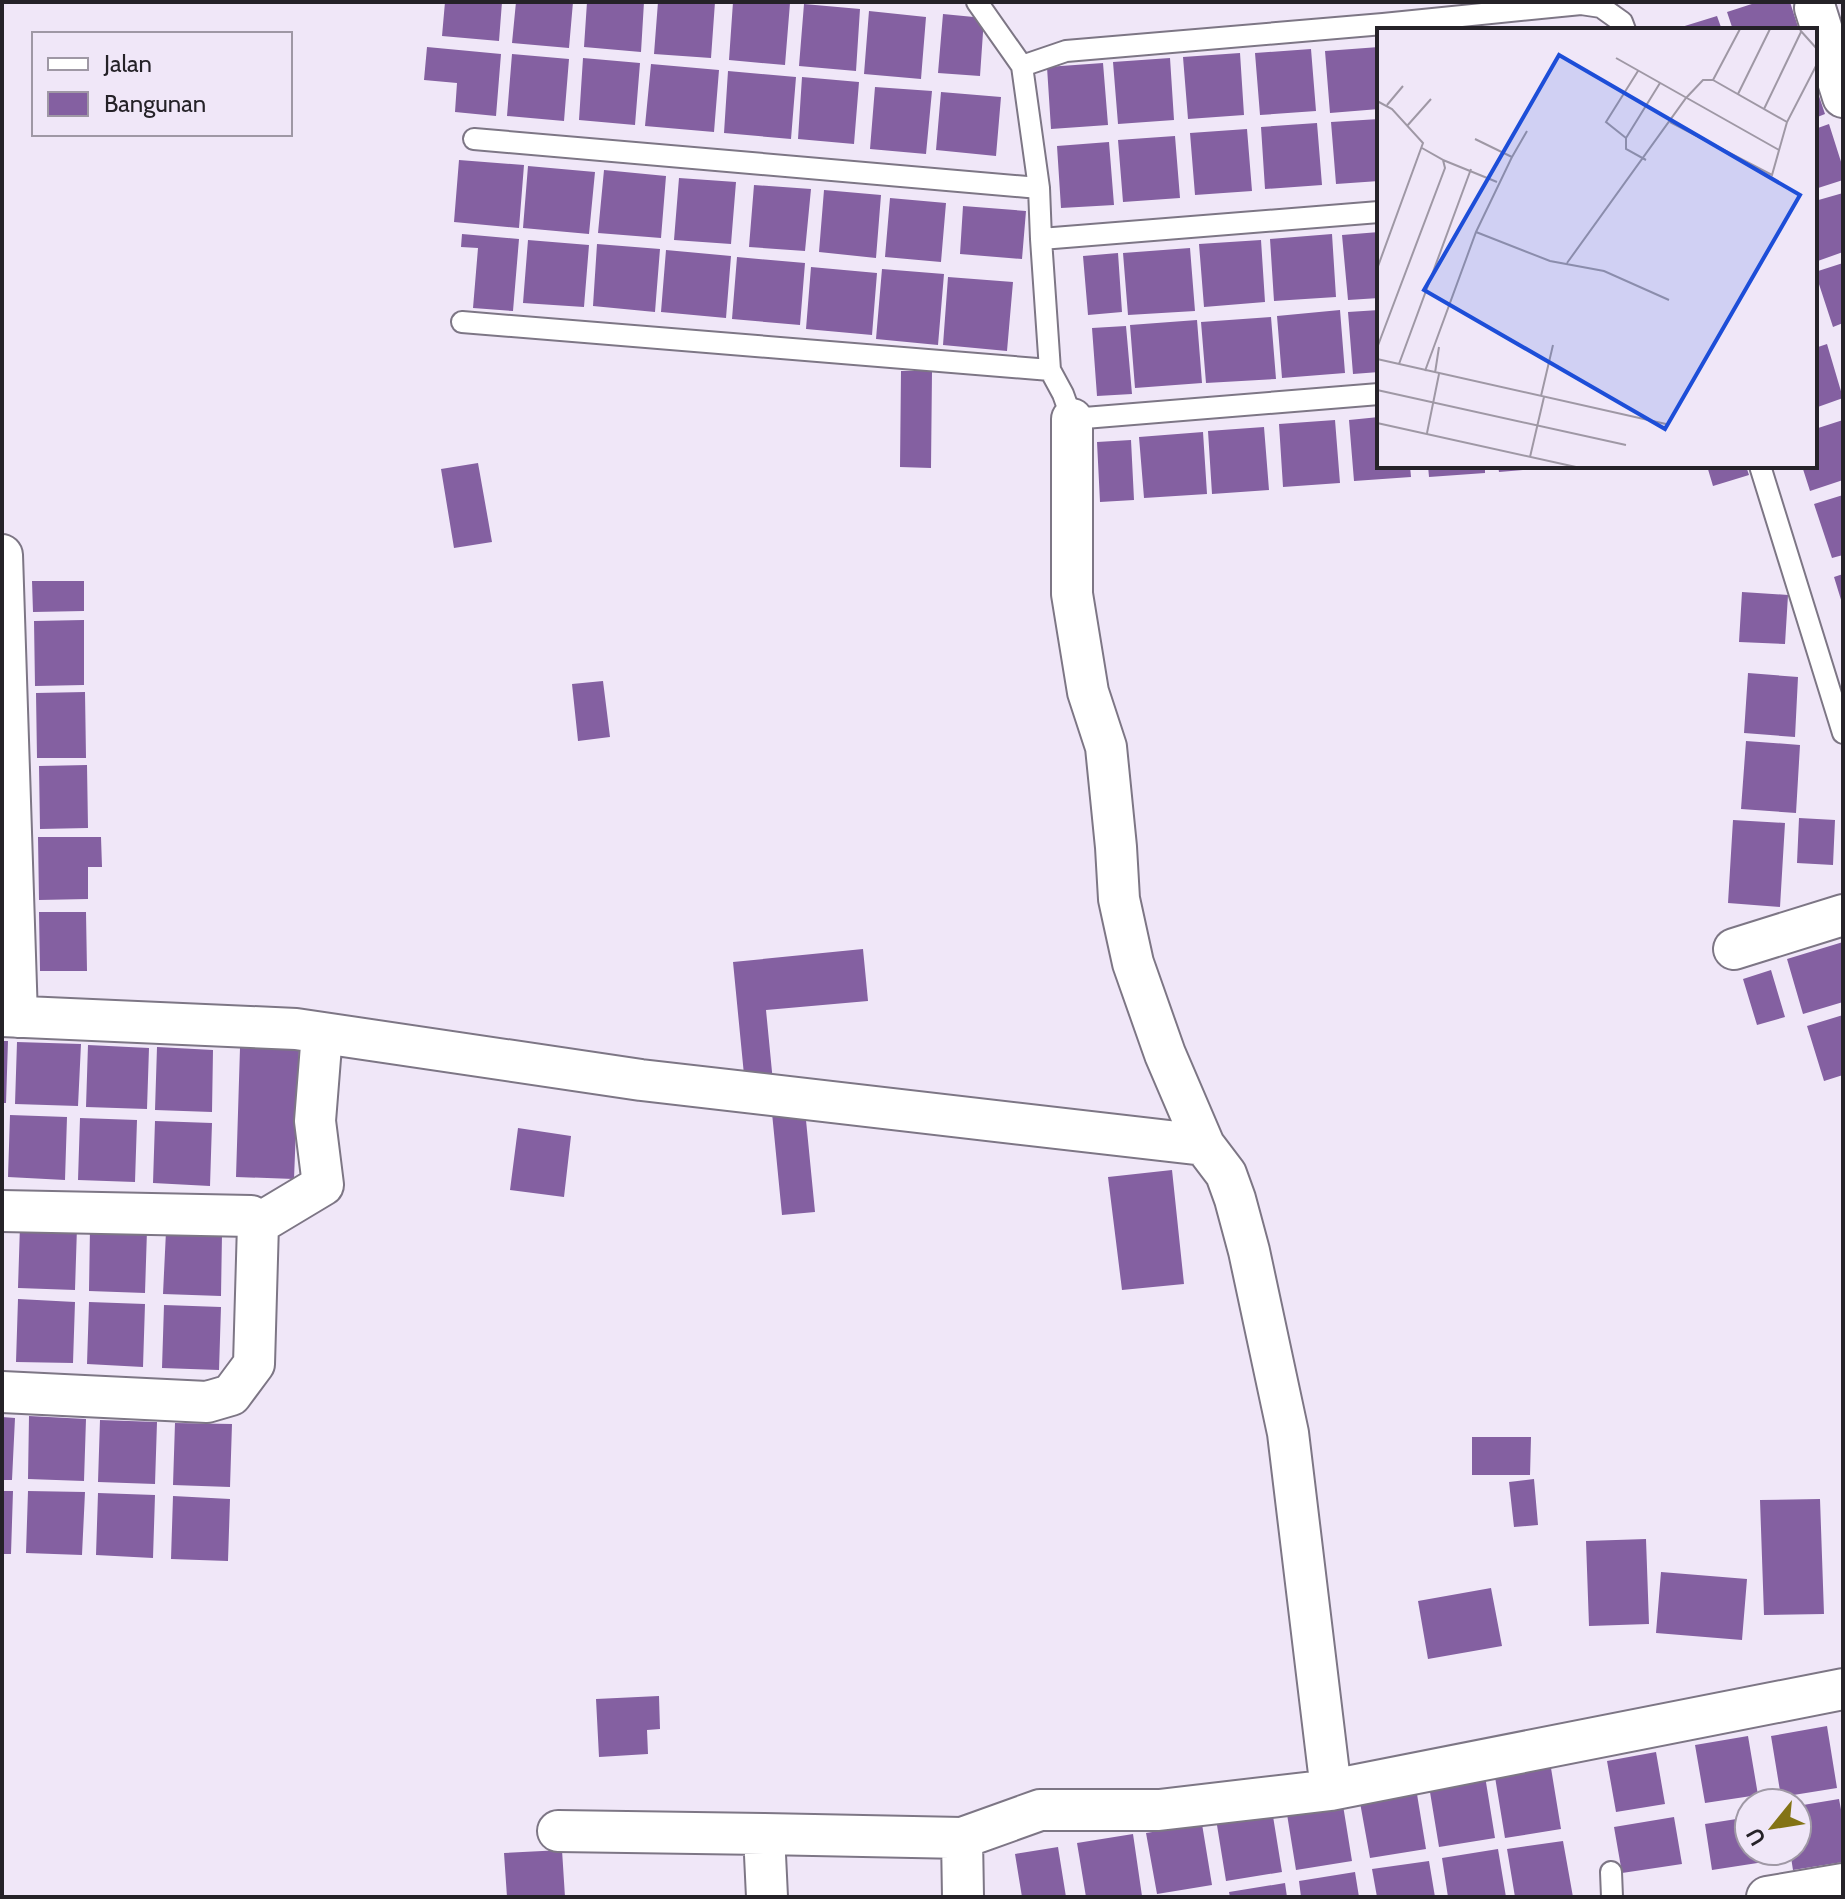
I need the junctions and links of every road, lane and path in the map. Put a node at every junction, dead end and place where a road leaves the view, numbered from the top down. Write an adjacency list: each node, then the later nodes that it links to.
1 (977, 2): 4 (lane)
2 (1815, 8): 5 (street)
3 (1624, 28): 4 (lane)
4 (1022, 66): 7 (lane)
5 (1843, 97)
6 (474, 139): 7 (lane)
7 (1039, 188): 9 (lane)
8 (1377, 212): 9 (lane)
9 (1041, 239): 11 (lane)
10 (462, 322): 11 (lane)
11 (1050, 370): 13 (lane)
12 (1377, 394): 13 (lane)
13 (1072, 419): 21 (street)
14 (1761, 468): 16 (lane)
15 (2, 555): 19 (street)
16 (1843, 733)
17 (1843, 915): 18 (street)
18 (1734, 949)
19 (10, 1016): 20 (street)
20 (322, 1033): 21 (street); 23 (street)
21 (1204, 1145): 26 (street)
22 (2, 1211): 23 (street)
23 (258, 1224): 24 (street)
24 (2, 1392)
25 (1843, 1689): 26 (street)
26 (1331, 1790): 29 (street)
27 (558, 1831): 28 (street)
28 (764, 1834): 29 (street); 32 (street)
29 (962, 1838): 33 (street)
30 (1611, 1872): 34 (lane)
31 (1843, 1884): 35 (street)
32 (767, 1897)
33 (963, 1897)
34 (1612, 1897)
35 (1767, 1897)

